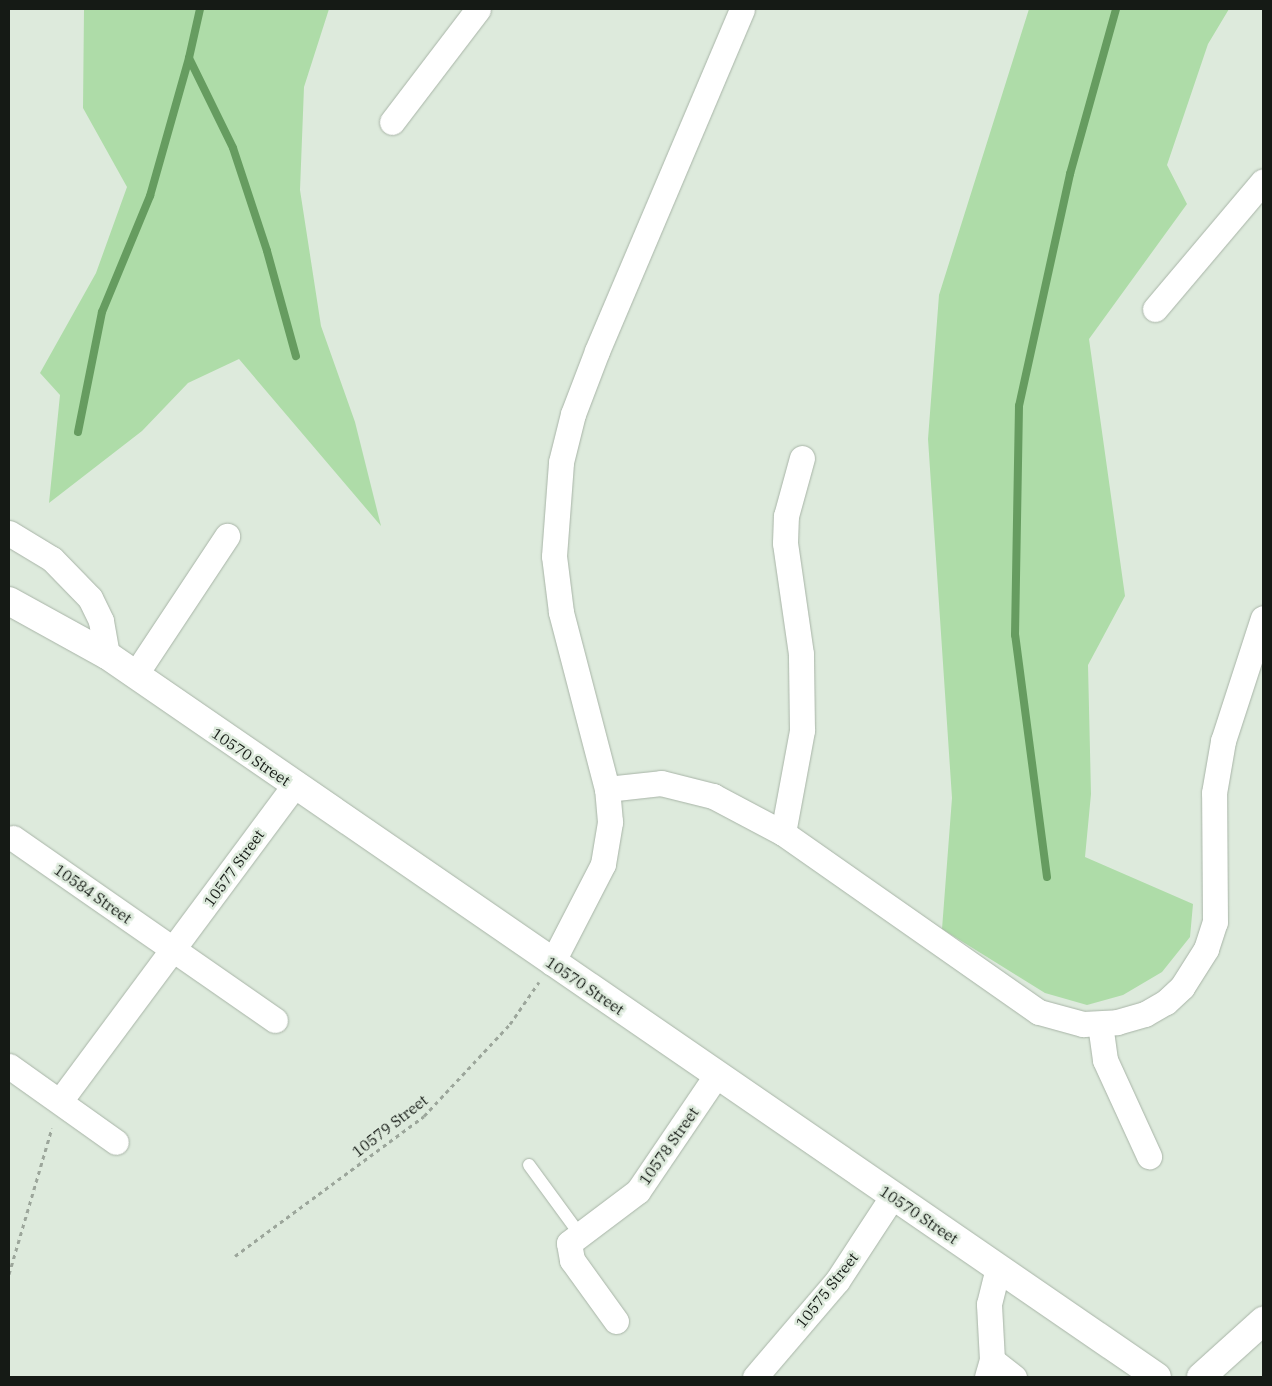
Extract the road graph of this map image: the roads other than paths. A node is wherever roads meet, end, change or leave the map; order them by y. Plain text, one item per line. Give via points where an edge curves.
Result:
1 (478, 9) edge
2 (742, 9) edge
3 (392, 122) dead end
4 (1263, 181) edge
5 (1156, 309) dead end
6 (802, 458) dead end
7 (9, 533) edge
8 (227, 536) dead end
9 (9, 601) edge
10 (1263, 618) edge
11 (107, 656) junction
12 (135, 675) junction
13 (294, 786) junction
14 (607, 789) junction
15 (783, 833) junction
16 (13, 838) dead end
17 (174, 950) junction
18 (552, 963) junction
19 (275, 1020) dead end
20 (1100, 1024) junction
21 (9, 1066) edge
22 (716, 1076) junction
23 (60, 1101) junction
24 (116, 1142) dead end
25 (1149, 1156) dead end
26 (529, 1166) dead end
27 (892, 1197) junction
28 (578, 1232) junction
29 (998, 1269) junction
30 (616, 1321) dead end
31 (1263, 1321) edge
32 (990, 1368) edge
33 (755, 1377) edge
34 (1014, 1377) edge
35 (1158, 1377) edge
36 (1201, 1377) edge

1 - 3 street
2 - 14 street via 597,351 573,414 561,462 554,556 562,612
4 - 5 street
6 - 15 street via 786,516 785,543 801,654 803,720 796,776
7 - 11 street via 52,559 90,598 101,621
8 - 12 street
9 - 11 street, 10570 Street
10 - 20 street via 1223,741 1214,793 1214,922 1206,949 1182,987 1166,1002 1145,1014
11 - 12 street, 10570 Street
12 - 13 street, 10570 Street
13 - 17 street, 10577 Street
13 - 18 street, 10570 Street
14 - 15 street via 661,783 690,789 743,809
14 - 18 street via 610,829 604,864
15 - 20 street via 1039,1012 1059,1020
16 - 17 street, 10584 Street
17 - 19 street
17 - 23 street, 10577 Street
18 - 22 street, 10570 Street
20 - 25 street via 1105,1060
21 - 23 street
22 - 27 street, 10570 Street
22 - 28 street, 10578 Street via 638,1191
23 - 24 street
26 - 28 lane
27 - 29 street, 10570 Street
27 - 33 street, 10575 Street via 838,1281
28 - 30 street via 569,1243 568,1252
29 - 32 street via 989,1304
29 - 35 street, 10570 Street
31 - 36 street
32 - 34 street

